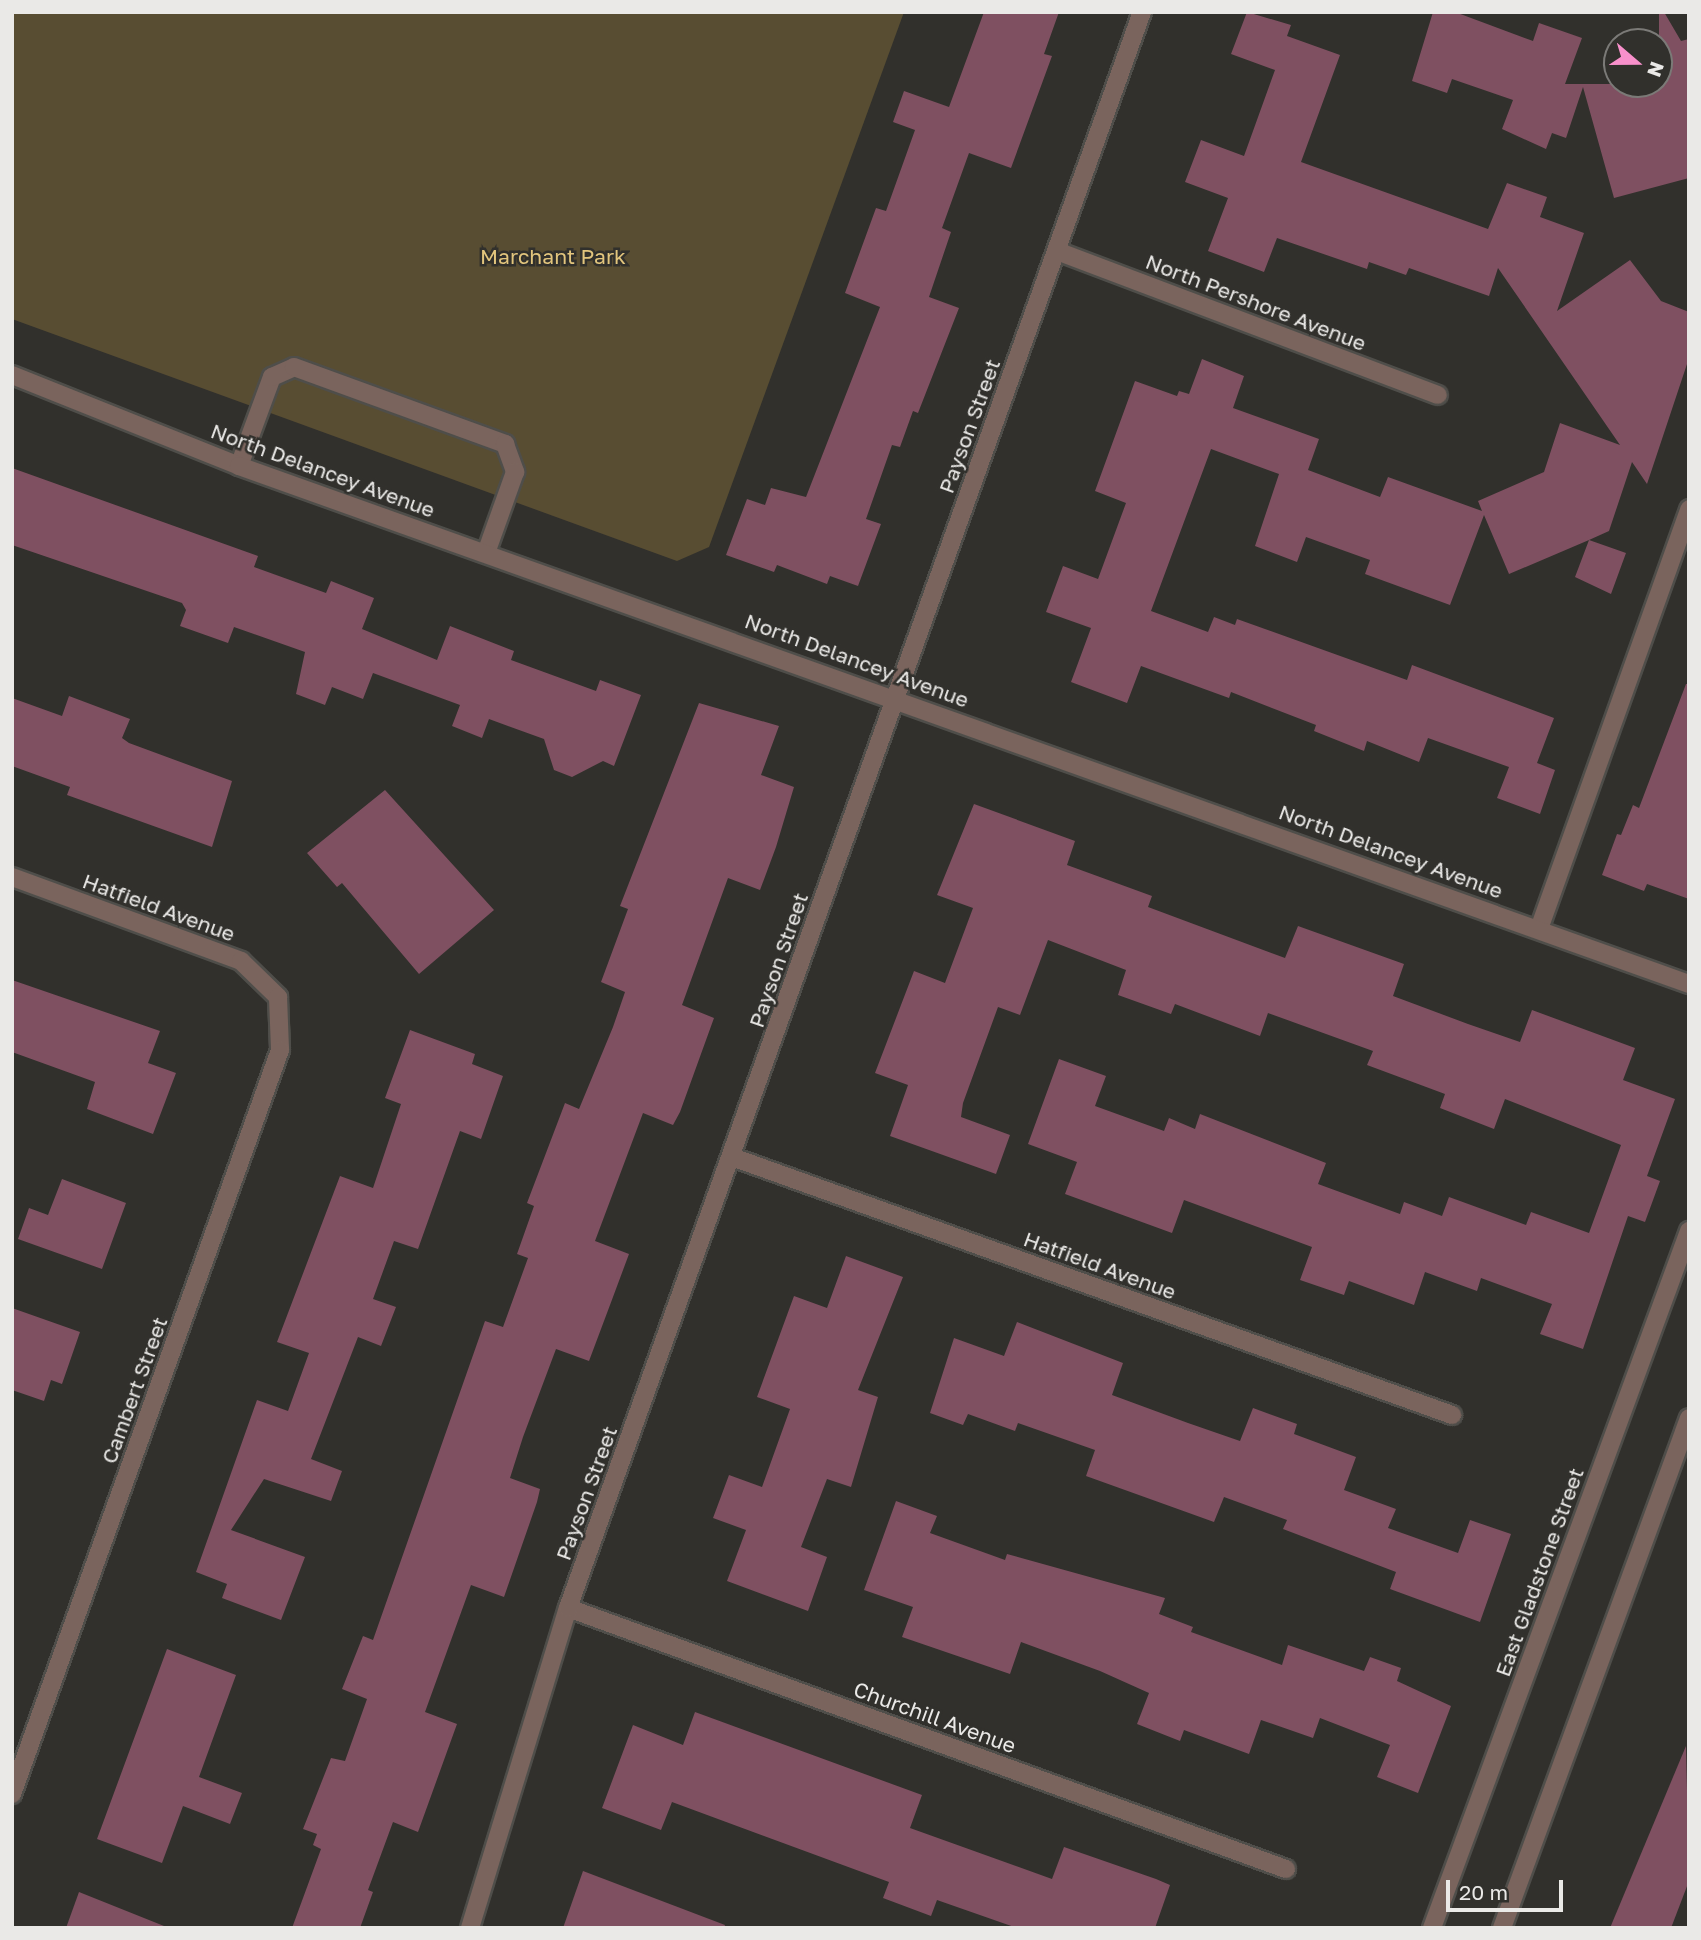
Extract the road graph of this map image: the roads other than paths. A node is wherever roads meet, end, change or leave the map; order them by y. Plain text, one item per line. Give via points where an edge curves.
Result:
1 (1142, 12) edge
2 (1057, 251) junction
3 (12, 375) edge
4 (1438, 395) dead end
5 (239, 466) junction
6 (1689, 509) edge
7 (486, 553) junction
8 (895, 697) junction
9 (12, 877) edge
10 (1539, 929) junction
11 (1689, 984) edge
12 (278, 997) joint
13 (732, 1157) junction
14 (1689, 1231) edge
15 (1452, 1415) dead end
16 (1689, 1418) edge
17 (568, 1608) junction
18 (12, 1794) edge
19 (1286, 1869) dead end
20 (470, 1928) edge
21 (1432, 1928) edge
22 (1502, 1928) edge

1 - 2 street, Payson Street
2 - 4 street, North Pershore Avenue
2 - 8 street, Payson Street
3 - 5 street, North Delancey Avenue
5 - 7 street, North Delancey Avenue
5 - 7 street via 272,377 294,367 505,444 515,472
6 - 10 street
7 - 8 street, North Delancey Avenue
8 - 10 street, North Delancey Avenue
8 - 13 street, Payson Street
9 - 12 street, Hatfield Avenue via 241,961
10 - 11 street, North Delancey Avenue
12 - 18 street, Cambert Street via 280,1050
13 - 15 street, Hatfield Avenue
13 - 17 street, Payson Street
14 - 21 street, East Gladstone Street
16 - 22 street
17 - 19 street, Churchill Avenue
17 - 20 street, Payson Street

